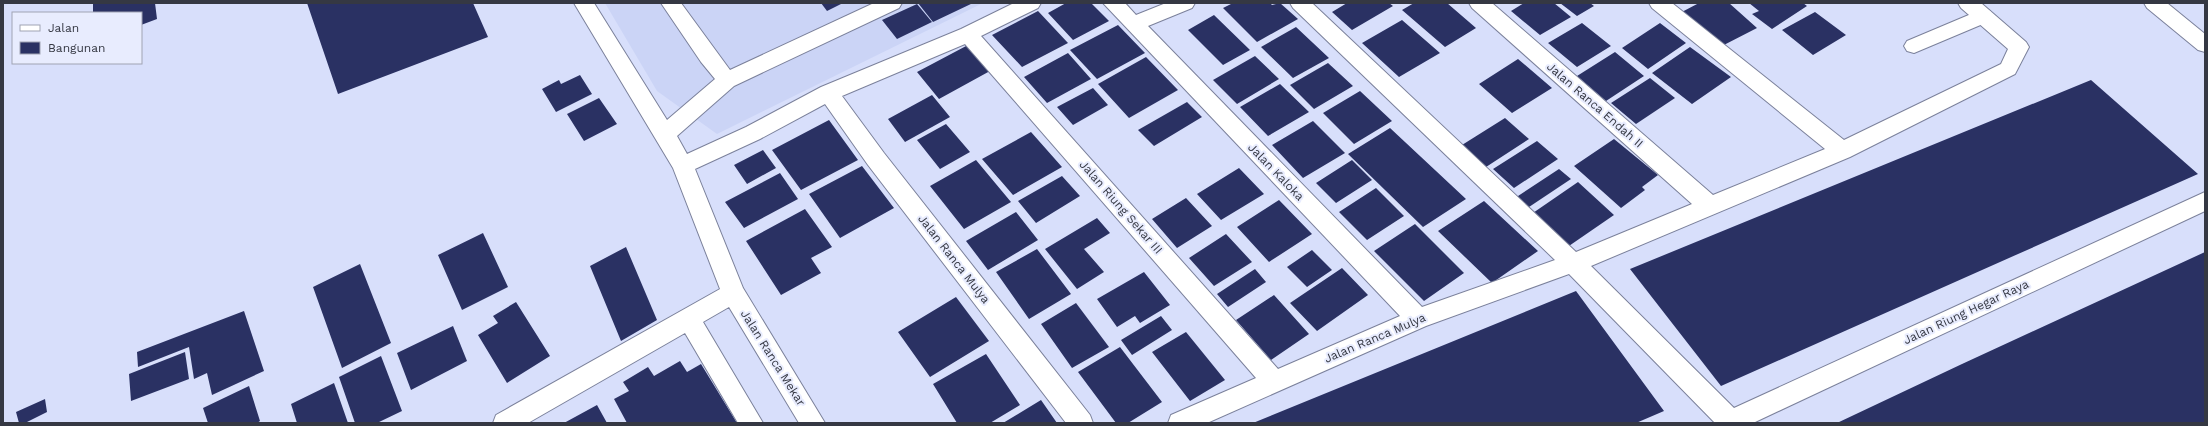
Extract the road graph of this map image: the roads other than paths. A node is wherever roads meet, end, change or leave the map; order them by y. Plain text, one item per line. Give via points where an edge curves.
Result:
1 (584, 3) edge
2 (671, 3) edge
3 (892, 3) edge
4 (1031, 3) edge
5 (1113, 3) edge
6 (1184, 3) edge
7 (1300, 3) edge
8 (1480, 3) edge
9 (1659, 3) edge
10 (1968, 3) edge
11 (2154, 3) edge
12 (1983, 16) junction
13 (1134, 24) junction
14 (968, 34) junction
15 (2205, 45) edge
16 (1914, 46) dead end
17 (727, 80) junction
18 (828, 93) junction
19 (665, 134) junction
20 (1842, 151) junction
21 (683, 164) junction
22 (2205, 201) edge
23 (1710, 206) junction
24 (1573, 263) junction
25 (733, 293) junction
26 (689, 319) junction
27 (1418, 319) junction
28 (1273, 381) junction
29 (1729, 422) edge
30 (505, 423) edge
31 (751, 423) edge
32 (813, 423) edge
33 (1081, 423) edge
34 (1180, 423) edge

1 - 19 street, Jalan Ranca Mekar
2 - 17 street via 708,58
3 - 17 street
4 - 14 street
5 - 13 street, Jalan Kaloka
6 - 13 street
7 - 24 street
8 - 23 street, Jalan Ranca Endah II
9 - 20 street
10 - 12 street
11 - 15 street
12 - 16 street
12 - 20 street, Jalan Ranca Mulya via 2019,47 2008,69
13 - 27 street, Jalan Kaloka
14 - 18 street
14 - 28 street, Jalan Riung Sekar III
17 - 19 street
18 - 21 street via 752,133
18 - 33 street, Jalan Ranca Mulya via 881,166
19 - 21 street, Jalan Ranca Mekar
20 - 23 street, Jalan Ranca Mulya
21 - 25 street, Jalan Ranca Mekar
22 - 29 street, Jalan Riung Hegar Raya
23 - 24 street, Jalan Ranca Mulya
24 - 27 street, Jalan Ranca Mulya
24 - 29 street
25 - 26 street
25 - 32 street, Jalan Ranca Mekar
26 - 30 street
26 - 31 street
27 - 28 street, Jalan Ranca Mulya
28 - 34 street, Jalan Ranca Mulya

